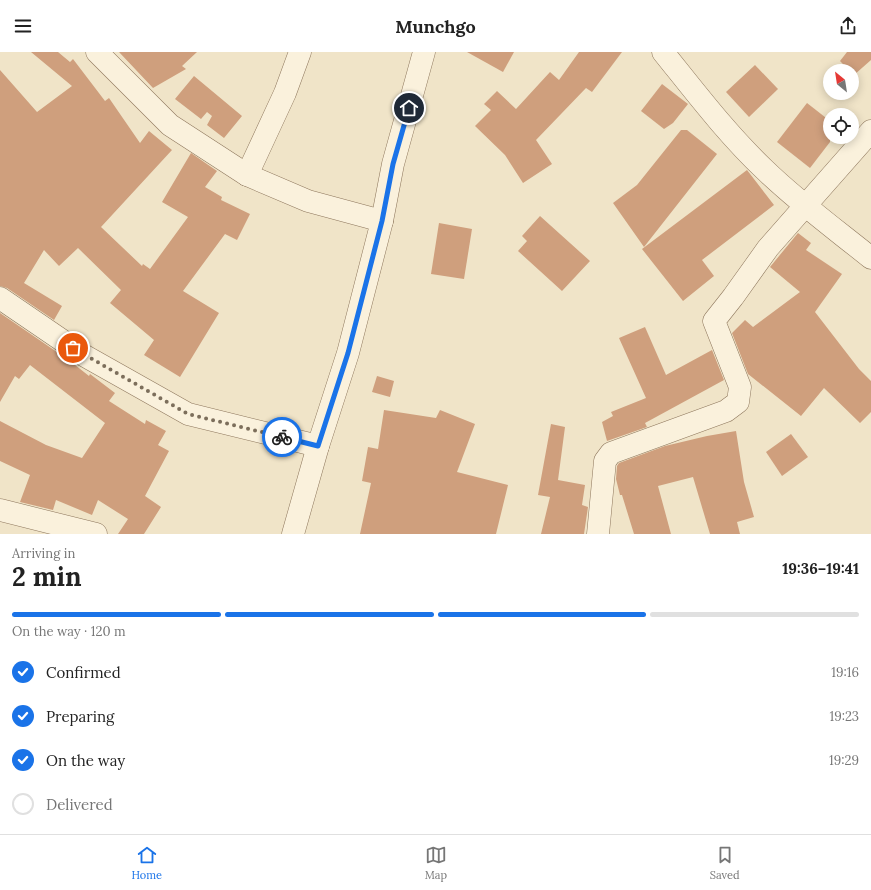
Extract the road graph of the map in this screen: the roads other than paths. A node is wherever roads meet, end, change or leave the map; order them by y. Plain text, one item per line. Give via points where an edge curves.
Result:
1 (97, 52) edge
2 (300, 52) edge
3 (424, 52) edge
4 (663, 52) edge
5 (871, 131) edge
6 (247, 175) junction
7 (805, 206) junction
8 (382, 221) junction
9 (871, 258) edge
10 (0, 298) edge
11 (318, 446) junction
12 (0, 510) edge
13 (294, 528) edge
14 (96, 534) edge
15 (275, 534) edge
16 (598, 534) edge

1 - 6 street via 170,125
2 - 6 street via 285,93
3 - 8 street via 393,164
4 - 7 street via 725,129
5 - 7 street
6 - 8 street via 308,201
7 - 9 street
7 - 16 street via 768,248 714,321 740,387 738,402 726,412 611,453 605,461
8 - 11 street via 348,353
10 - 11 street via 85,356 188,414
11 - 13 street
12 - 14 street
13 - 15 street

